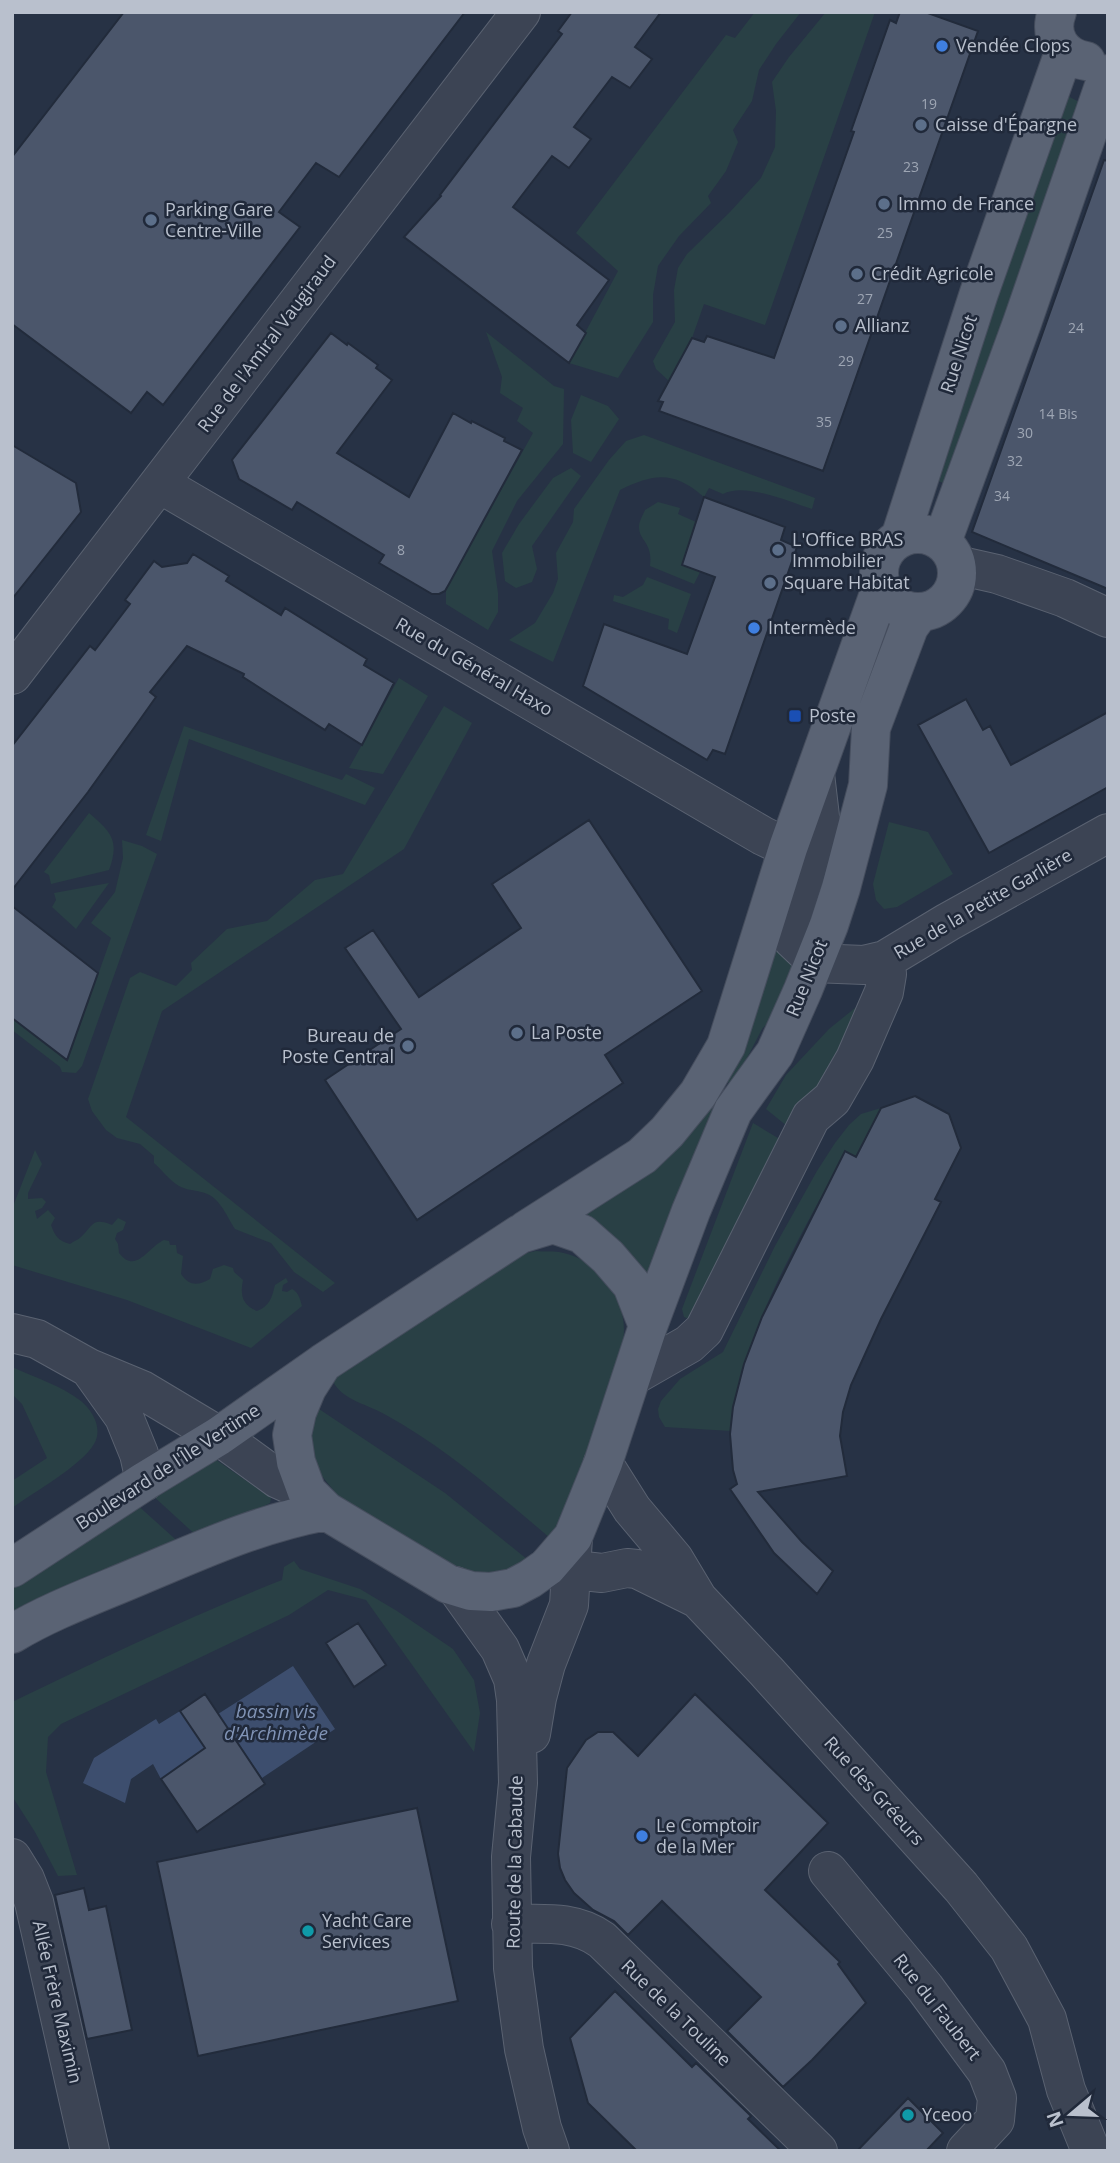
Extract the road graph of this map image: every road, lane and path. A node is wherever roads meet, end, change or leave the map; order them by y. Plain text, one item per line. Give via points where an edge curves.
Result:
1 (521, 12) edge
2 (1056, 12) edge
3 (1064, 52) junction
4 (1108, 55) edge
5 (1108, 74) edge
6 (160, 484) junction
7 (900, 538) junction
8 (950, 554) junction
9 (881, 588) junction
10 (919, 613) junction
11 (1108, 618) edge
12 (12, 675) edge
13 (815, 774) junction
14 (1108, 833) edge
15 (788, 848) junction
16 (885, 960) junction
17 (813, 963) junction
18 (520, 1234) junction
19 (648, 1326) junction
20 (12, 1333) edge
21 (323, 1363) junction
22 (89, 1368) junction
23 (633, 1376) junction
24 (219, 1436) junction
25 (603, 1463) junction
26 (145, 1481) junction
27 (317, 1502) junction
28 (564, 1558) junction
29 (12, 1568) edge
30 (455, 1586) junction
31 (698, 1599) junction
32 (12, 1634) edge
33 (517, 1783) junction
34 (12, 1858) edge
35 (828, 1871) dead end
36 (511, 1924) junction
37 (90, 2151) edge
38 (550, 2151) edge
39 (818, 2151) edge
40 (966, 2151) edge
41 (1091, 2151) edge

1 - 6 street, Rue de l'Amiral Vaugiraud
2 - 3 main road via 1053,32
3 - 4 main road via 1084,61
3 - 7 main road, Rue Nicot
5 - 8 main road via 1022,323
6 - 12 street, Rue de l'Amiral Vaugiraud
6 - 15 street, Rue du Général Haxo
7 - 8 main road via 926,534
7 - 9 main road via 883,554 878,576
8 - 10 main road via 956,586 951,596 944,604
8 - 11 street
9 - 10 main road via 900,609
9 - 13 main road
10 - 17 main road, Rue Nicot via 909,627 871,728 864,798 841,888
13 - 15 main road
13 - 17 street via 821,825 790,921 792,939
14 - 16 street, Rue de la Petite Garlière
15 - 18 main road via 726,1045 698,1094 642,1156
16 - 17 street, Rue de la Petite Garlière via 864,965
16 - 23 street via 884,992 855,1059 832,1099 807,1124 704,1330 689,1344
17 - 19 main road, Rue Nicot via 775,1053 733,1111
18 - 19 main road via 553,1224 582,1234 632,1286
18 - 21 main road, Boulevard de l'Île Vertime
19 - 23 main road, Rue Nicot
20 - 22 street via 37,1339
21 - 24 main road, Boulevard de l'Île Vertime
21 - 27 main road via 307,1388 292,1435 296,1462
22 - 24 street via 142,1390
22 - 26 street via 124,1417
23 - 25 main road, Rue Nicot
24 - 26 main road, Boulevard de l'Île Vertime
24 - 27 street
25 - 28 main road, Rue Nicot
25 - 31 street, Rue des Gréeurs
26 - 29 main road, Boulevard de l'Île Vertime
27 - 30 main road
27 - 32 main road via 289,1518 223,1540
28 - 30 main road via 513,1588 491,1592
28 - 31 street via 602,1573 636,1569
28 - 33 street via 569,1605 546,1664
30 - 33 street, Route de la Cabaude via 500,1649 513,1679
31 - 41 street, Rue des Gréeurs via 961,1887 1009,1948 1047,2019 1066,2090
33 - 36 street, Route de la Cabaude
34 - 37 street, Allée Frère Maximin via 34,1902
35 - 40 street, Rue du Faubert via 987,2072 997,2098 995,2120
36 - 38 street, Route de la Cabaude via 524,2049
36 - 39 street, Rue de la Touline via 574,1926 601,1940

